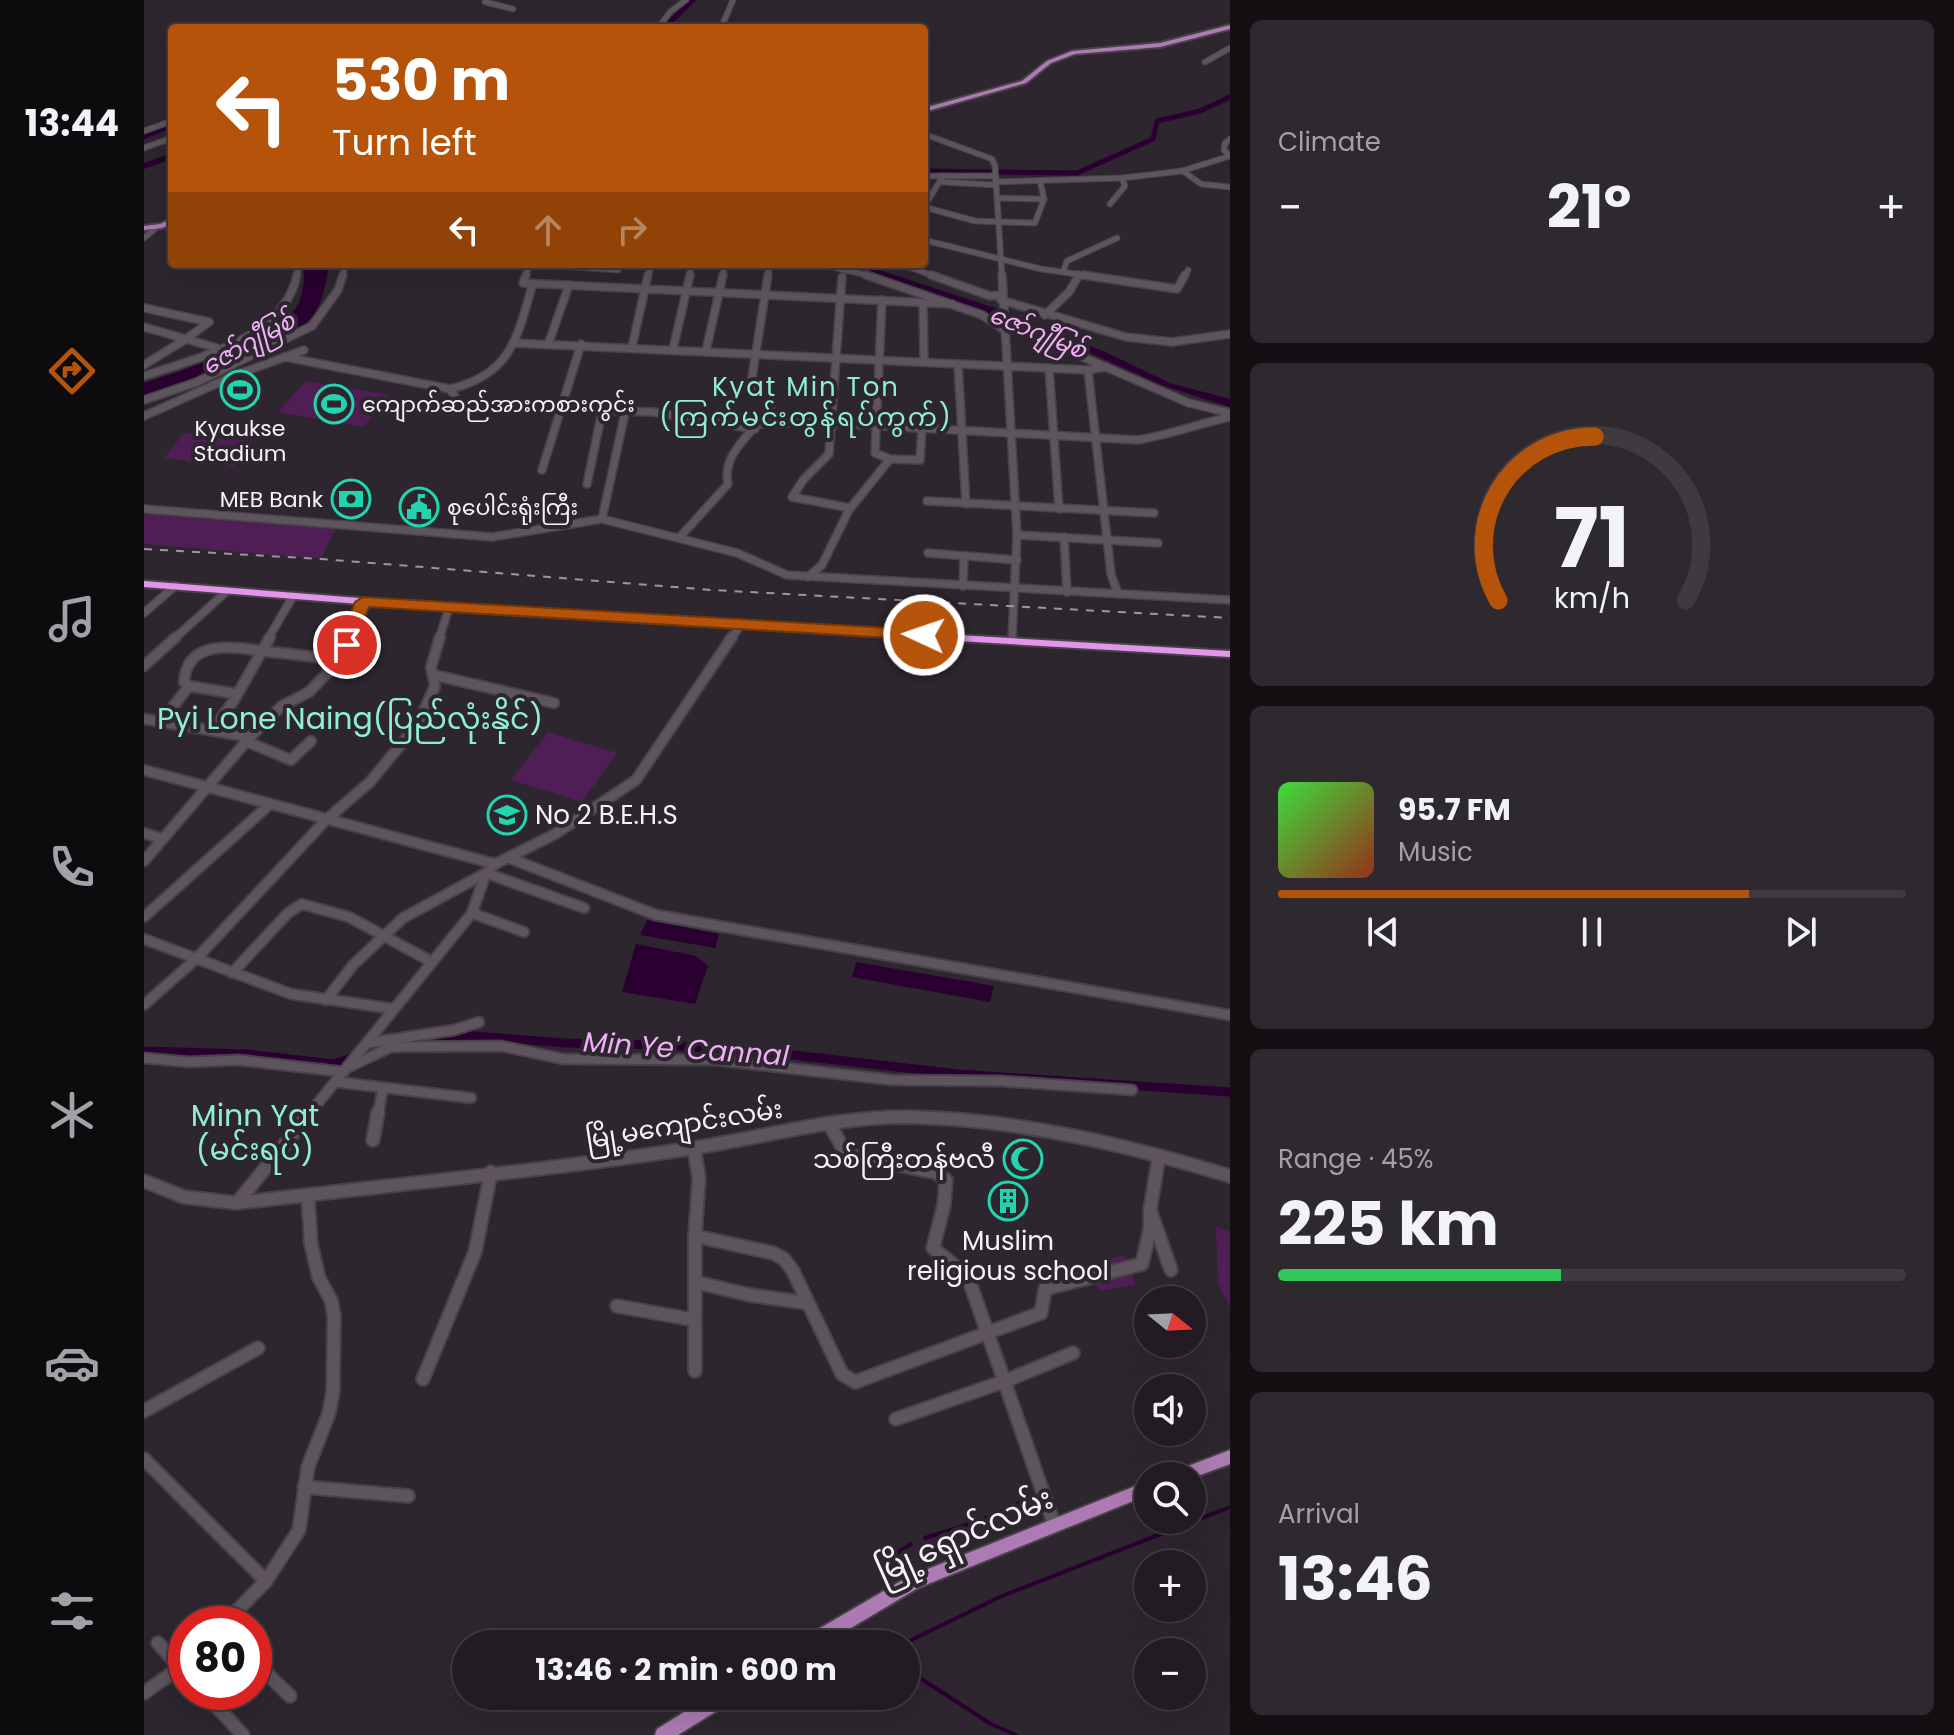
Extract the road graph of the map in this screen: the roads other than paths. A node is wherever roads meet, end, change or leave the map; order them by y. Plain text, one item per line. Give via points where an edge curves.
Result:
1 (487, 0) edge
2 (733, 0) edge
3 (682, 1) edge
4 (513, 9) dead end
5 (662, 24) edge
6 (723, 24) edge
7 (1228, 29) edge
8 (1230, 48) edge
9 (1205, 62) dead end
10 (928, 109) edge
11 (168, 122) edge
12 (144, 131) edge
13 (928, 135) edge
14 (168, 139) edge
15 (1230, 139) edge
16 (144, 148) edge
17 (1230, 156) edge
18 (1183, 171) junction
19 (928, 177) edge
20 (996, 177) junction
21 (1122, 178) junction
22 (941, 179) junction
23 (1040, 181) junction
24 (1230, 187) edge
25 (997, 198) junction
26 (1044, 199) junction
27 (928, 200) edge
28 (1110, 204) dead end
29 (928, 208) edge
30 (998, 222) junction
31 (168, 223) edge
32 (144, 228) edge
33 (156, 228) junction
34 (144, 238) edge
35 (1117, 238) dead end
36 (928, 241) edge
37 (999, 257) junction
38 (298, 268) edge
39 (345, 268) edge
40 (529, 268) edge
41 (619, 268) edge
42 (650, 268) edge
43 (691, 268) edge
44 (724, 268) edge
45 (769, 268) edge
46 (837, 268) edge
47 (911, 268) edge
48 (1188, 270) dead end
49 (1063, 272) junction
50 (1079, 275) junction
51 (842, 277) dead end
52 (533, 283) junction
53 (569, 285) junction
54 (614, 287) junction
55 (647, 289) junction
56 (686, 291) junction
57 (720, 292) junction
58 (765, 294) junction
59 (1001, 298) junction
60 (839, 299) junction
61 (882, 300) junction
62 (923, 303) junction
63 (952, 304) junction
64 (144, 308) edge
65 (1045, 315) junction
66 (144, 327) edge
67 (1002, 327) junction
68 (1230, 334) edge
69 (186, 339) junction
70 (549, 342) junction
71 (513, 343) junction
72 (581, 344) junction
73 (632, 347) junction
74 (218, 348) junction
75 (673, 349) junction
76 (144, 350) edge
77 (304, 350) dead end
78 (706, 351) junction
79 (754, 354) junction
80 (159, 355) junction
81 (285, 357) junction
82 (835, 358) junction
83 (880, 360) junction
84 (924, 362) junction
85 (958, 364) junction
86 (144, 365) edge
87 (1005, 366) junction
88 (1106, 367) junction
89 (1049, 368) junction
90 (1088, 370) junction
91 (144, 376) edge
92 (450, 389) junction
93 (144, 400) edge
94 (559, 410) junction
95 (602, 412) junction
96 (625, 413) junction
97 (1230, 415) edge
98 (144, 416) edge
99 (832, 423) junction
100 (876, 425) junction
101 (758, 426) junction
102 (922, 428) junction
103 (962, 430) junction
104 (1010, 433) junction
105 (1056, 435) junction
106 (1093, 437) junction
107 (890, 459) junction
108 (542, 470) dead end
109 (587, 484) dead end
110 (927, 501) dead end
111 (966, 504) junction
112 (1015, 507) junction
113 (850, 508) junction
114 (144, 509) edge
115 (1059, 509) junction
116 (1104, 511) junction
117 (1154, 513) dead end
118 (602, 519) junction
119 (1017, 535) junction
120 (680, 537) junction
121 (1064, 537) junction
122 (1109, 539) junction
123 (1158, 543) dead end
124 (928, 553) dead end
125 (964, 556) junction
126 (1017, 560) junction
127 (808, 577) junction
128 (144, 584) edge
129 (175, 586) junction
130 (963, 586) junction
131 (1016, 589) junction
132 (227, 591) junction
133 (1067, 592) junction
134 (1118, 594) junction
135 (293, 596) junction
136 (1230, 600) edge
137 (363, 602) junction
138 (449, 608) junction
139 (144, 613) edge
140 (740, 626) junction
141 (1012, 640) junction
142 (262, 651) junction
143 (1230, 654) edge
144 (338, 660) junction
145 (144, 666) edge
146 (434, 675) junction
147 (189, 686) junction
148 (237, 694) junction
149 (554, 703) dead end
150 (144, 719) edge
151 (162, 721) junction
152 (213, 729) junction
153 (249, 739) junction
154 (311, 741) dead end
155 (144, 770) edge
156 (208, 789) junction
157 (269, 805) junction
158 (326, 820) junction
159 (144, 833) edge
160 (163, 839) junction
161 (509, 858) junction
162 (144, 861) edge
163 (495, 864) junction
164 (486, 873) junction
165 (584, 908) dead end
166 (472, 913) junction
167 (144, 917) edge
168 (524, 932) dead end
169 (383, 934) junction
170 (144, 939) edge
171 (196, 959) junction
172 (432, 962) junction
173 (232, 973) junction
174 (326, 1000) junction
175 (144, 1005) edge
176 (394, 1009) junction
177 (1230, 1015) edge
178 (479, 1022) dead end
179 (368, 1043) junction
180 (144, 1058) edge
181 (345, 1070) junction
182 (337, 1082) junction
183 (383, 1088) junction
184 (1132, 1090) dead end
185 (471, 1098) dead end
186 (829, 1123) junction
187 (373, 1140) dead end
188 (694, 1148) junction
189 (1159, 1156) junction
190 (491, 1172) junction
191 (1230, 1176) edge
192 (144, 1181) edge
193 (308, 1197) junction
194 (237, 1203) junction
195 (1150, 1210) junction
196 (695, 1236) junction
197 (1171, 1270) dead end
198 (695, 1282) junction
199 (807, 1303) junction
200 (617, 1306) dead end
201 (695, 1320) junction
202 (990, 1333) junction
203 (258, 1348) dead end
204 (1073, 1353) dead end
205 (695, 1371) dead end
206 (423, 1379) dead end
207 (1005, 1381) junction
208 (144, 1411) edge
209 (896, 1419) dead end
210 (1230, 1457) edge
211 (144, 1459) edge
212 (1206, 1466) edge
213 (304, 1487) junction
214 (1134, 1493) edge
215 (408, 1496) dead end
216 (1054, 1524) junction
217 (266, 1581) junction
218 (242, 1606) edge
219 (832, 1630) edge
220 (158, 1643) dead end
221 (168, 1653) edge
222 (168, 1678) edge
223 (272, 1678) edge
224 (144, 1693) edge
225 (290, 1696) dead end
226 (220, 1710) edge
227 (703, 1710) edge
228 (243, 1735) edge
229 (663, 1735) edge

1 - 4 street
2 - 6 street
3 - 5 street
7 - 10 main road via 1160,45 1074,52 1049,62 1024,82
8 - 9 street
11 - 12 street
13 - 20 street via 992,159
14 - 16 street
15 - 17 street via 1224,150
17 - 18 street
18 - 21 street
18 - 24 street via 1201,184
19 - 22 street
20 - 22 street
20 - 23 street
20 - 25 street
21 - 23 street
21 - 28 street via 1125,186
22 - 27 street
23 - 26 street
25 - 26 street
25 - 30 street
26 - 30 street via 1035,223
29 - 30 street
30 - 37 street
31 - 33 main road
32 - 33 main road
33 - 34 street
35 - 49 street via 1067,261
36 - 37 street
37 - 49 street
37 - 59 street
38 - 74 street via 293,293 272,320
39 - 93 street via 338,290 312,326 197,382
40 - 52 street via 523,283
41 - 54 street
42 - 55 street
43 - 56 street
44 - 57 street
45 - 58 street
46 - 63 street
47 - 59 street
48 - 50 street via 1177,289
49 - 50 street
50 - 65 street
51 - 60 street
52 - 53 street
52 - 71 street
53 - 54 street
53 - 70 street
54 - 55 street
55 - 56 street
55 - 73 street
56 - 57 street
56 - 75 street
57 - 58 street
57 - 78 street
58 - 60 street
58 - 79 street
59 - 65 street
59 - 67 street
60 - 61 street
60 - 82 street
61 - 62 street
61 - 83 street
62 - 63 street
62 - 84 street
63 - 67 street
64 - 69 street via 209,322
65 - 68 street via 1157,341
66 - 69 street
67 - 87 street
67 - 88 street
69 - 74 street
69 - 80 street
70 - 71 street
70 - 72 street
71 - 92 street via 505,363 468,386
72 - 73 street
72 - 94 street
73 - 75 street
74 - 91 street
75 - 78 street
76 - 80 street
77 - 81 street
78 - 79 street
79 - 82 street
79 - 101 street via 751,384 771,400
80 - 86 street
81 - 92 street
81 - 98 street
82 - 83 street
82 - 99 street
83 - 84 street
83 - 100 street
84 - 85 street
85 - 87 street
85 - 103 street
87 - 89 street
87 - 104 street
88 - 90 street
88 - 97 street
89 - 90 street
89 - 105 street
90 - 106 street
92 - 94 street via 466,406
94 - 95 street
94 - 108 street
95 - 96 street
95 - 109 street
96 - 101 street
96 - 118 street
97 - 106 street via 1137,440
99 - 100 street
99 - 101 street
99 - 113 street via 829,454 792,497
100 - 102 street
100 - 107 street via 875,453
101 - 120 street via 727,461 728,484
102 - 103 street
102 - 107 street via 920,460
103 - 104 street
103 - 111 street
104 - 105 street
104 - 112 street
105 - 106 street
105 - 115 street
106 - 116 street
107 - 113 street
110 - 111 street
111 - 112 street
112 - 115 street
112 - 119 street
113 - 127 street via 822,565
114 - 118 street via 492,537
115 - 116 street
116 - 117 street
116 - 122 street
118 - 120 street
119 - 121 street
119 - 126 street
120 - 127 street via 737,553 777,573
121 - 122 street
121 - 133 street
122 - 123 street
122 - 134 street via 1111,580
124 - 125 street
125 - 126 street
125 - 130 street
126 - 131 street
127 - 130 street
128 - 129 highway
129 - 132 highway
129 - 139 street
130 - 131 street
131 - 133 street
131 - 141 street
132 - 135 highway
132 - 145 street
133 - 134 street
134 - 136 street
135 - 137 highway
135 - 142 street
137 - 138 highway
137 - 144 street
138 - 140 highway
138 - 146 street via 431,667
140 - 141 highway
140 - 161 street via 636,780
141 - 143 highway
142 - 144 street
142 - 147 street via 211,648 188,663 184,682
142 - 148 street
144 - 153 street via 309,692 282,706
146 - 149 street
146 - 158 street via 430,700 407,737 370,782
147 - 148 street
147 - 151 street
148 - 152 street
150 - 151 street
151 - 152 street
152 - 153 street
153 - 154 street via 291,760
153 - 156 street
155 - 156 street
156 - 157 street
156 - 160 street
157 - 158 street
157 - 167 street
158 - 163 street
158 - 171 street
159 - 160 street
160 - 162 street
161 - 163 street
161 - 177 street via 656,915
163 - 164 street
164 - 165 street
164 - 166 street
164 - 169 street
166 - 168 street
166 - 172 street
169 - 172 street
169 - 173 street via 349,917 302,904
169 - 174 street
170 - 171 street
171 - 173 street
171 - 175 street
172 - 176 street
173 - 174 street
174 - 176 street
176 - 179 street
178 - 179 street
179 - 181 street
180 - 181 street
181 - 182 street
181 - 184 street via 391,1047 501,1046 563,1059 701,1059 892,1080
182 - 183 street
182 - 194 street
183 - 185 street
183 - 187 street
186 - 188 street, မြို့မကျောင်းလမ်း
186 - 189 street, မြို့မကျောင်းလမ်း via 908,1117 1014,1125
186 - 202 street via 846,1154 937,1173 946,1180 933,1248 968,1277
188 - 190 street, မြို့မကျောင်းလမ်း
188 - 196 street via 699,1178
189 - 191 street, မြို့မကျောင်းလမ်း
189 - 195 street
190 - 193 street, မြို့မကျောင်းလမ်း
190 - 206 street via 481,1236
192 - 194 street, မြို့မကျောင်းလမ်း via 184,1197
193 - 194 street, မြို့မကျောင်းလမ်း
193 - 213 street via 311,1244 334,1316 333,1391
195 - 197 street
195 - 202 street via 1142,1264 1045,1289 1041,1313
196 - 198 street
196 - 199 street via 784,1259
198 - 199 street
198 - 201 street
199 - 202 street via 842,1374 855,1382
200 - 201 street
201 - 205 street
202 - 207 street
203 - 208 street
204 - 207 street
207 - 209 street
207 - 216 street
210 - 212 main road
211 - 217 street
213 - 215 street
213 - 217 street via 299,1530
214 - 216 main road, မြို့ရှောင်လမ်း
216 - 219 main road, မြို့ရှောင်လမ်း via 913,1582
217 - 218 street
220 - 221 street
222 - 224 street
223 - 225 street
226 - 228 street
227 - 229 main road

